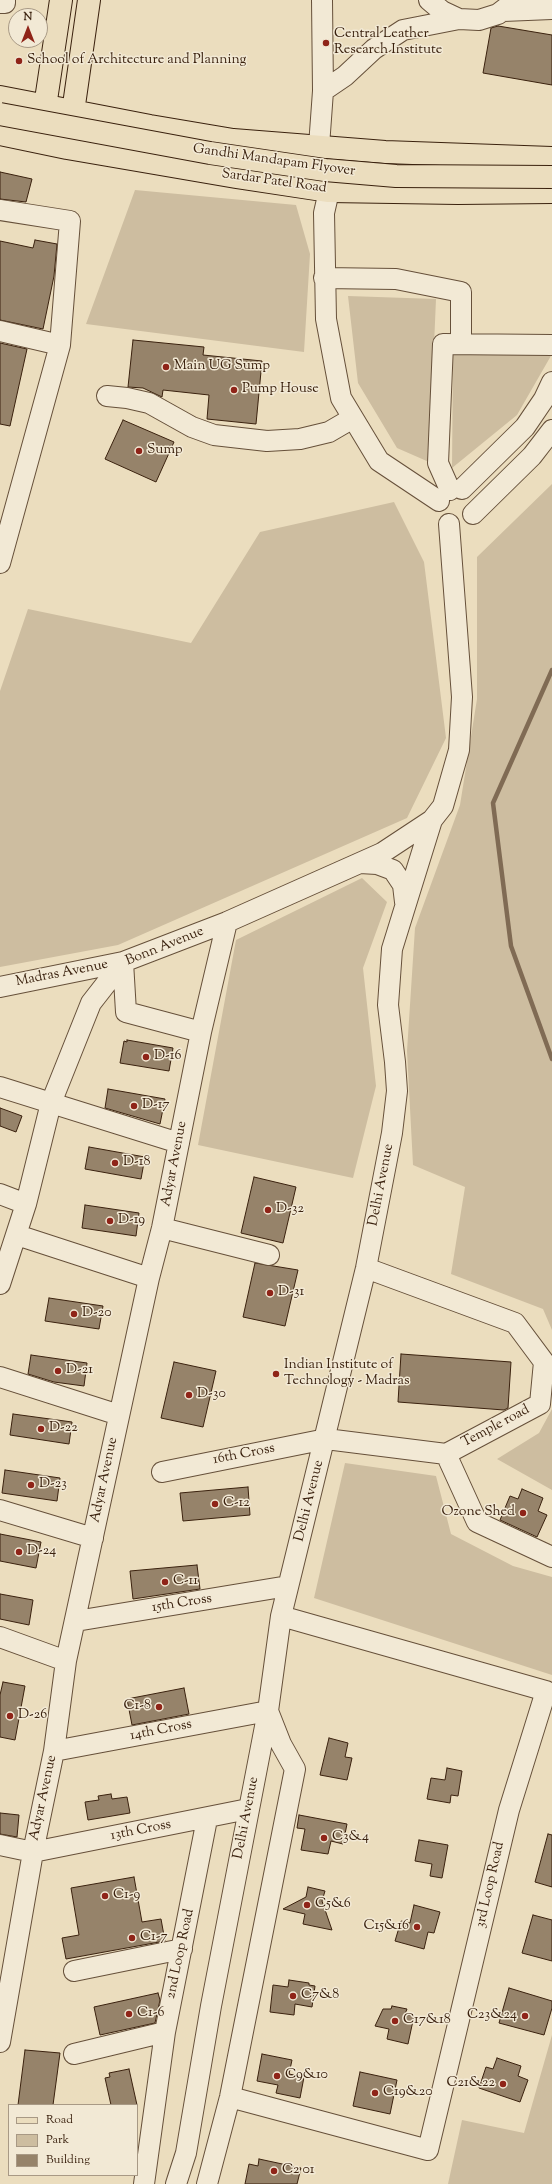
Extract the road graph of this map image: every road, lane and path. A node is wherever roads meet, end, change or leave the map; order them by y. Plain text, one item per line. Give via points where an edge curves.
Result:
1 (5, 0) edge
2 (61, 0) edge
3 (89, 0) edge
4 (322, 0) edge
5 (429, 0) edge
6 (0, 3) edge
7 (510, 5) edge
8 (552, 9) edge
9 (460, 19) junction
10 (323, 91) junction
11 (0, 97) edge
12 (45, 106) junction
13 (73, 111) junction
14 (0, 114) edge
15 (150, 126) junction
16 (0, 134) edge
17 (39, 143) junction
18 (319, 146) junction
19 (68, 148) junction
20 (552, 158) edge
21 (146, 161) junction
22 (552, 177) edge
23 (329, 191) junction
24 (552, 192) edge
25 (0, 210) edge
26 (324, 278) junction
27 (0, 331) edge
28 (461, 344) junction
29 (60, 345) junction
30 (552, 345) edge
31 (552, 382) edge
32 (107, 396) dead end
33 (353, 418) junction
34 (552, 430) edge
35 (450, 493) junction
36 (474, 514) junction
37 (449, 524) junction
38 (0, 563) edge
39 (432, 820) junction
40 (360, 863) junction
41 (405, 904) junction
42 (227, 922) junction
43 (123, 962) junction
44 (0, 987) edge
45 (201, 1032) junction
46 (0, 1087) edge
47 (50, 1103) junction
48 (180, 1143) junction
49 (0, 1194) edge
50 (26, 1204) junction
51 (162, 1228) junction
52 (17, 1235) junction
53 (269, 1255) dead end
54 (366, 1268) junction
55 (148, 1278) junction
56 (0, 1284) edge
57 (0, 1378) edge
58 (119, 1415) junction
59 (326, 1439) junction
60 (446, 1454) junction
61 (162, 1472) dead end
62 (0, 1510) edge
63 (93, 1538) junction
64 (552, 1557) edge
65 (288, 1586) junction
66 (281, 1616) junction
67 (76, 1621) junction
68 (0, 1637) edge
69 (66, 1661) junction
70 (268, 1711) junction
71 (54, 1751) junction
72 (248, 1809) junction
73 (207, 1819) junction
74 (0, 1845) edge
75 (33, 1852) junction
76 (182, 1949) junction
77 (74, 1971) dead end
78 (165, 2032) junction
79 (0, 2042) edge
80 (74, 2054) dead end
81 (230, 2097) junction
82 (144, 2184) edge
83 (176, 2184) edge
84 (207, 2184) edge

1 - 6 lane via 5,3
2 - 12 main road
3 - 13 main road
4 - 10 lane
5 - 9 lane via 442,11
7 - 8 lane
7 - 9 lane via 498,14 479,20
9 - 10 lane via 403,30 374,49 345,76
10 - 18 lane
11 - 12 main road
12 - 13 main road
12 - 17 main road
13 - 15 main road
13 - 19 main road
14 - 22 main road, Gandhi Mandapam Flyover, bridge via 210,153 325,170 396,176
15 - 18 main road via 233,140
15 - 21 main road
16 - 17 main road, Sardar Patel Road
17 - 19 main road, Sardar Patel Road
18 - 20 main road via 385,152
19 - 21 main road, Sardar Patel Road
21 - 23 main road, Sardar Patel Road
23 - 24 main road, Sardar Patel Road
23 - 26 lane via 324,213
25 - 29 lane via 70,221
26 - 28 lane via 396,279 462,292
26 - 33 lane via 326,319 341,398
27 - 29 lane
28 - 30 lane
28 - 35 lane via 443,344 438,463
29 - 38 lane
31 - 35 lane via 525,427
32 - 33 lane via 148,403 214,436 268,441 300,439 329,432
33 - 35 lane via 379,461
34 - 36 lane via 532,456
35 - 36 lane via 472,496
35 - 37 lane via 438,506 441,517
36 - 37 lane via 460,525
37 - 39 lane via 462,697 459,750 442,806
39 - 40 lane, Bonn Avenue
39 - 41 lane, Delhi Avenue
40 - 41 lane via 377,864 393,870 403,885
40 - 42 lane, Bonn Avenue
41 - 54 lane, Delhi Avenue via 392,949 388,1005 397,1091 392,1133
42 - 43 lane, Bonn Avenue
42 - 45 lane, Adyar Avenue
43 - 44 lane, Madras Avenue
43 - 45 lane via 126,1012
43 - 47 lane, Bonn Avenue via 91,1003
45 - 48 lane, Adyar Avenue
46 - 47 lane
47 - 48 lane
47 - 50 lane, Bonn Avenue
48 - 51 lane, Adyar Avenue
49 - 50 lane
50 - 52 lane, Bonn Avenue
51 - 53 lane
51 - 55 lane, Adyar Avenue
52 - 55 lane
52 - 56 lane, Bonn Avenue
54 - 59 lane, Delhi Avenue
54 - 60 lane, Temple road via 515,1324 544,1362 540,1404
55 - 58 lane, Adyar Avenue
57 - 58 lane
58 - 63 lane, Adyar Avenue
59 - 60 lane, Temple road
59 - 61 lane, 16th Cross
59 - 65 lane, Delhi Avenue
60 - 64 lane via 477,1522
62 - 63 lane
63 - 67 lane, Adyar Avenue
65 - 66 lane, Delhi Avenue
65 - 67 lane, 15th Cross
66 - 70 lane, Delhi Avenue
66 - 81 lane, 3rd Loop Road via 546,1691 509,1810 428,2150
67 - 69 lane, Adyar Avenue
68 - 69 lane
69 - 71 lane, Adyar Avenue
70 - 71 lane, 14th Cross
70 - 72 lane, Delhi Avenue
70 - 81 lane via 295,1768
71 - 75 lane, Adyar Avenue
72 - 73 lane, 13th Cross
72 - 83 lane, Delhi Avenue via 186,2153
73 - 75 lane, 13th Cross
73 - 76 lane, 2nd Loop Road
74 - 75 lane
75 - 79 lane, Adyar Avenue
76 - 77 lane
76 - 78 lane, 2nd Loop Road
78 - 80 lane
78 - 82 lane, 2nd Loop Road
81 - 84 lane

